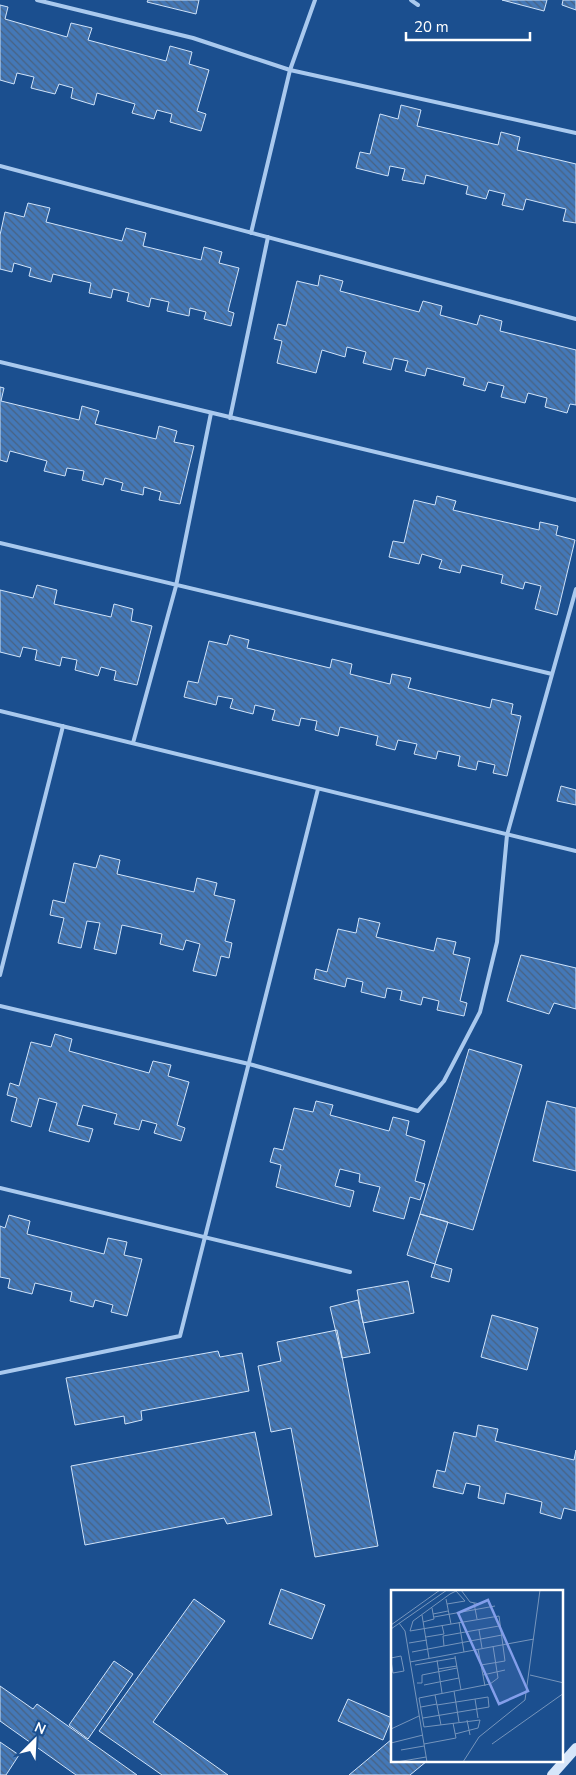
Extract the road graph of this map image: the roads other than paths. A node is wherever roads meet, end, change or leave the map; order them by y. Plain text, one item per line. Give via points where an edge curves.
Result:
1 (36, 0) edge
2 (316, 0) edge
3 (411, 0) edge
4 (418, 5) dead end
5 (290, 70) junction
6 (576, 133) edge
7 (0, 166) edge
8 (251, 233) junction
9 (268, 237) junction
10 (576, 319) edge
11 (0, 362) edge
12 (211, 413) junction
13 (230, 418) junction
14 (576, 500) edge
15 (0, 544) edge
16 (176, 586) junction
17 (576, 589) edge
18 (552, 674) junction
19 (0, 711) edge
20 (63, 726) junction
21 (133, 743) junction
22 (318, 789) junction
23 (507, 835) junction
24 (576, 851) edge
25 (0, 974) edge
26 (0, 1006) edge
27 (249, 1064) junction
28 (0, 1188) edge
29 (205, 1237) junction
30 (350, 1272) dead end
31 (0, 1373) edge
32 (576, 1748) edge
33 (564, 1762) edge
34 (564, 1762) edge
35 (552, 1775) edge

1 - 5 lane via 193,38
2 - 5 lane
3 - 4 lane
5 - 6 lane
5 - 8 lane
7 - 8 lane
8 - 9 lane
9 - 10 lane
9 - 13 lane
11 - 12 lane
12 - 13 lane
12 - 16 lane
13 - 14 lane
15 - 16 lane
16 - 18 lane
16 - 21 lane
17 - 18 lane
18 - 23 lane
19 - 20 lane
20 - 21 lane
20 - 25 lane
21 - 22 lane
22 - 23 lane
22 - 27 lane
23 - 24 lane
23 - 27 lane via 497,942 480,1012 444,1082 418,1111
26 - 27 lane
27 - 29 lane
28 - 29 lane
29 - 30 lane
29 - 31 lane via 180,1336
32 - 33 street
34 - 35 street

